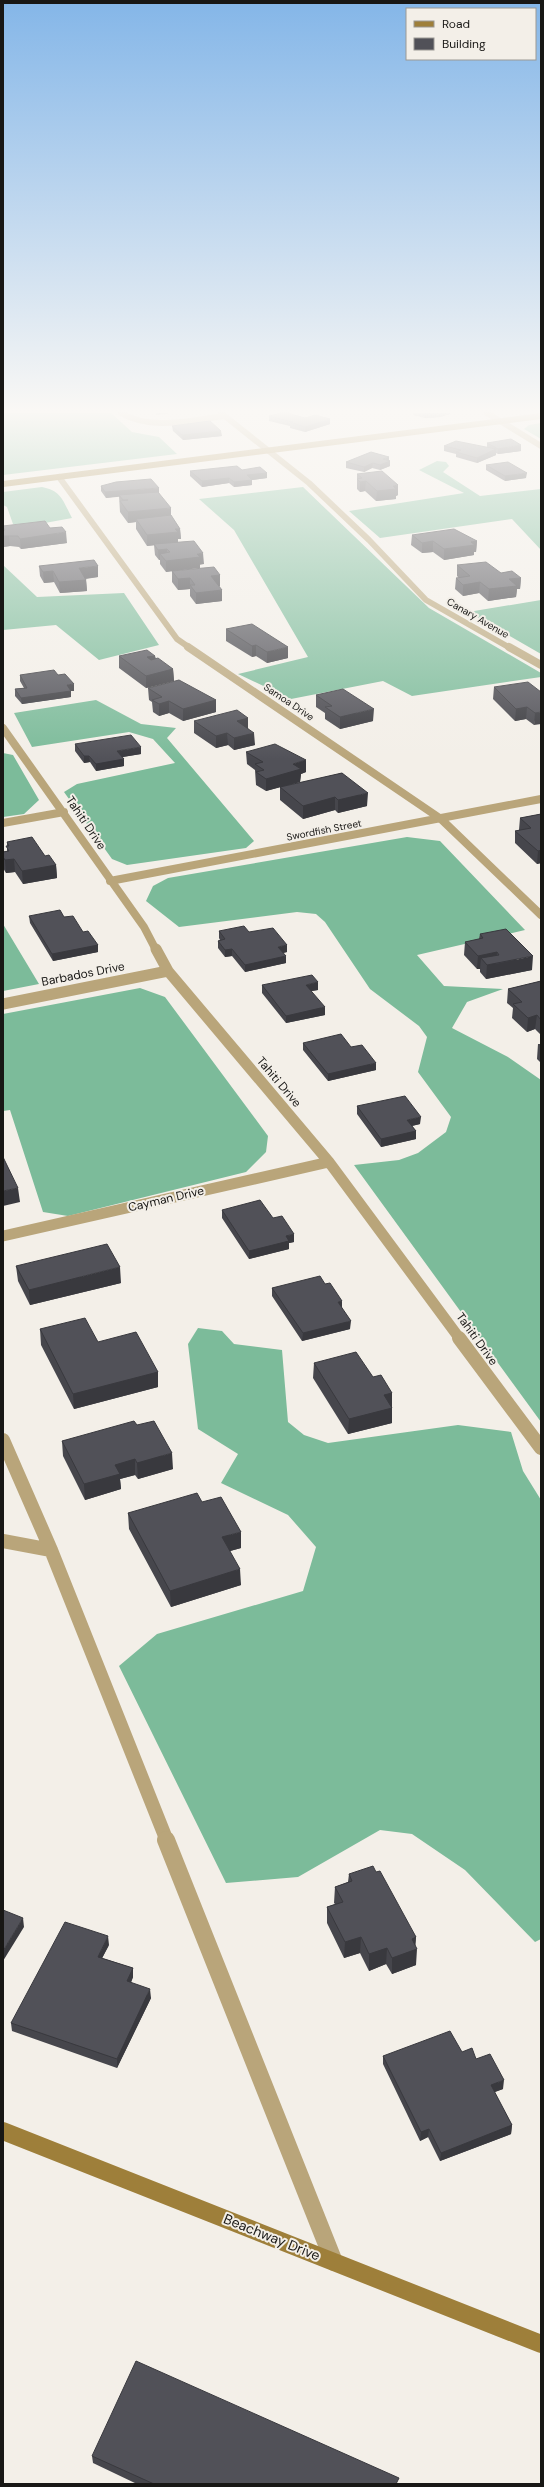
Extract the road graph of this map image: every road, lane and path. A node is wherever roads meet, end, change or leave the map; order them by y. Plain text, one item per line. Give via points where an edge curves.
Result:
1 (97, 529) edge
2 (357, 529) edge
3 (541, 665) edge
4 (3, 728) edge
5 (541, 799) edge
6 (64, 812) junction
7 (441, 819) junction
8 (3, 823) edge
9 (110, 881) junction
10 (541, 915) edge
11 (168, 971) junction
12 (3, 1004) edge
13 (329, 1162) junction
14 (3, 1236) edge
15 (3, 1440) edge
16 (541, 1448) edge
17 (3, 1541) edge
18 (51, 1550) junction
19 (3, 2130) edge
20 (334, 2262) junction
21 (541, 2344) edge

1 - 7 street, Samoa Drive via 177,639
2 - 3 street, Canary Avenue via 426,600
4 - 6 street, Tahiti Drive
5 - 7 street, Swordfish Street
6 - 8 street
6 - 9 street, Tahiti Drive
7 - 9 street, Swordfish Street
7 - 10 street, Samoa Drive
9 - 11 street, Tahiti Drive via 144,927
11 - 12 street, Barbados Drive
11 - 13 street, Tahiti Drive
13 - 14 street, Cayman Drive
13 - 16 street, Tahiti Drive
15 - 18 street
17 - 18 street
18 - 20 street
19 - 20 street, Beachway Drive
20 - 21 street, Beachway Drive

